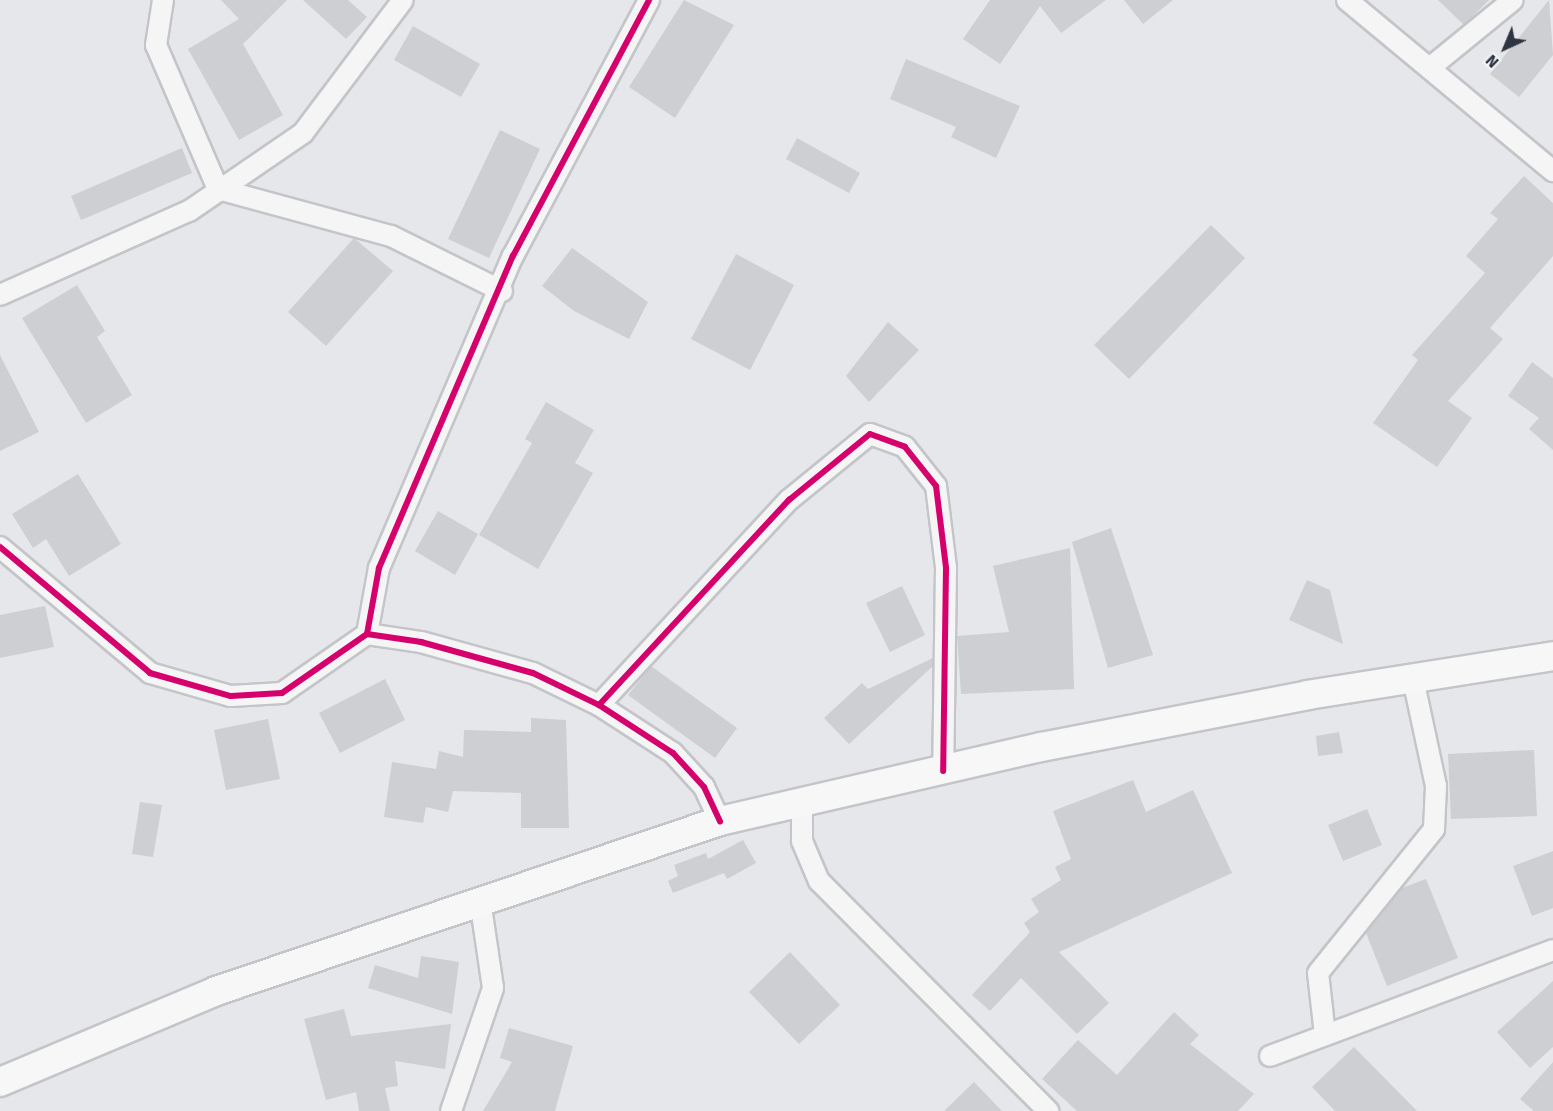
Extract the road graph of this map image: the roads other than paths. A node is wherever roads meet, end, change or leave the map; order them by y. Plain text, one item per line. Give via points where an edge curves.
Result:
1 (163, 0) edge
2 (403, 0) edge
3 (649, 0) edge
4 (1347, 0) edge
5 (1513, 0) edge
6 (1432, 66) junction
7 (1553, 171) edge
8 (218, 189) junction
9 (502, 291) junction
10 (0, 295) edge
11 (0, 547) edge
12 (367, 634) junction
13 (1553, 656) edge
14 (1413, 679) junction
15 (599, 705) junction
16 (943, 771) junction
17 (802, 803) junction
18 (720, 821) junction
19 (480, 900) junction
20 (1553, 950) edge
21 (1324, 1035) junction
22 (1270, 1056) dead end
23 (0, 1082) edge
24 (451, 1111) edge
25 (1048, 1111) edge

1 - 8 street via 156,45
2 - 8 street via 303,133
3 - 9 street via 513,256
4 - 6 street
5 - 6 street
6 - 7 street
8 - 9 street via 391,236
8 - 10 street via 189,211
9 - 12 street via 379,568
11 - 12 street via 150,673 231,696 282,693
12 - 15 street via 421,642 533,673
13 - 14 main road
14 - 16 main road via 1308,695
14 - 21 street via 1436,786 1434,829 1318,973
15 - 16 street via 789,500 870,434 905,447 936,486 946,568
15 - 18 street via 673,753 704,787
16 - 17 main road
17 - 18 main road
17 - 25 street via 802,841 819,880
18 - 19 main road
19 - 23 main road via 216,991
19 - 24 street via 493,988
20 - 21 street
21 - 22 street

